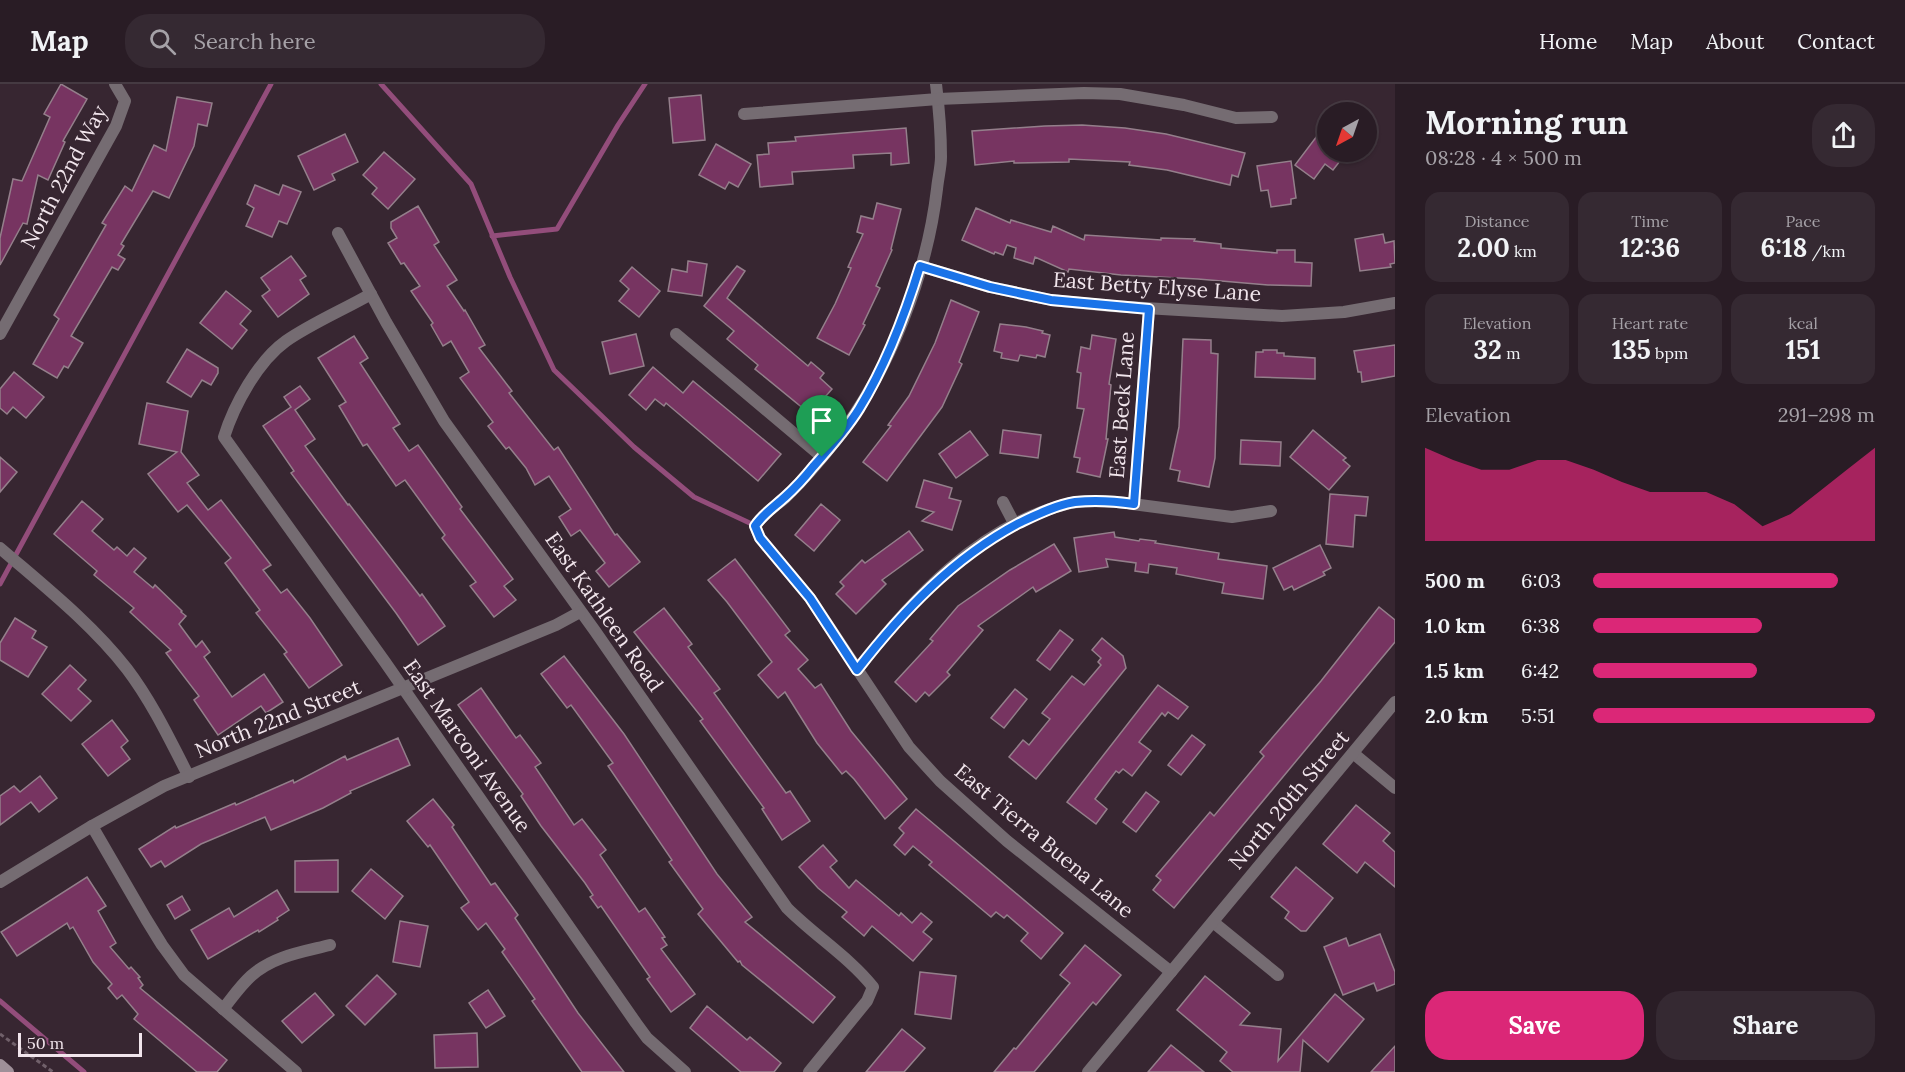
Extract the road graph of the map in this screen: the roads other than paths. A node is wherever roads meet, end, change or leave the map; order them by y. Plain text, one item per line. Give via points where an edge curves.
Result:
1 (115, 84) edge
2 (936, 84) edge
3 (1107, 89) edge
4 (938, 99) junction
5 (744, 114) dead end
6 (1272, 117) dead end
7 (338, 233) dead end
8 (920, 266) junction
9 (371, 294) junction
10 (1395, 303) edge
11 (1149, 309) junction
12 (0, 334) edge
13 (676, 334) dead end
14 (822, 457) junction
15 (1003, 501) dead end
16 (1134, 504) junction
17 (1271, 511) dead end
18 (1015, 525) junction
19 (0, 548) edge
20 (580, 612) junction
21 (857, 670) junction
22 (403, 688) junction
23 (1395, 702) edge
24 (1353, 753) junction
25 (189, 777) junction
26 (1395, 788) edge
27 (92, 826) junction
28 (0, 882) edge
29 (1213, 922) junction
30 (330, 945) dead end
31 (1172, 972) junction
32 (1278, 975) dead end
33 (223, 1009) junction
34 (0, 1065) edge
35 (8, 1072) edge
36 (296, 1072) edge
37 (685, 1072) edge
38 (810, 1072) edge
39 (1088, 1072) edge

1 - 12 street, North 22nd Way via 125,100 116,126
2 - 4 street
3 - 4 street
3 - 6 street via 1236,118
4 - 5 street
4 - 8 street via 941,158 933,224
7 - 9 street, East Kathleen Road
8 - 11 street, East Betty Elyse Lane via 1051,300
8 - 14 street via 908,307 859,410
9 - 20 street, East Kathleen Road via 444,421
9 - 22 street, East Marconi Avenue via 284,342 262,364 230,417 224,437
10 - 11 street, East Betty Elyse Lane via 1344,312 1282,316
11 - 16 street, East Beck Lane
13 - 14 street
14 - 21 street, East Tierra Buena Lane via 755,526 760,538 810,598
15 - 18 street
16 - 17 street via 1232,517
16 - 18 street via 1072,502
18 - 21 street via 987,540 930,587
19 - 25 street via 99,637 128,670
20 - 22 street, North 22nd Street
20 - 38 street, East Kathleen Road via 787,908 859,969 873,987 867,1001
21 - 31 street, East Tierra Buena Lane via 909,747 956,797
22 - 25 street, North 22nd Street
22 - 37 street, East Marconi Avenue via 647,1038
23 - 24 street, North 20th Street
24 - 26 street
24 - 29 street, North 20th Street
25 - 27 street, North 22nd Street via 164,786
27 - 28 street, North 22nd Street
27 - 33 street via 162,945 184,975
29 - 31 street, North 20th Street
29 - 32 street
30 - 33 street via 277,959 263,967
31 - 39 street, North 20th Street
33 - 36 street
34 - 35 main road

